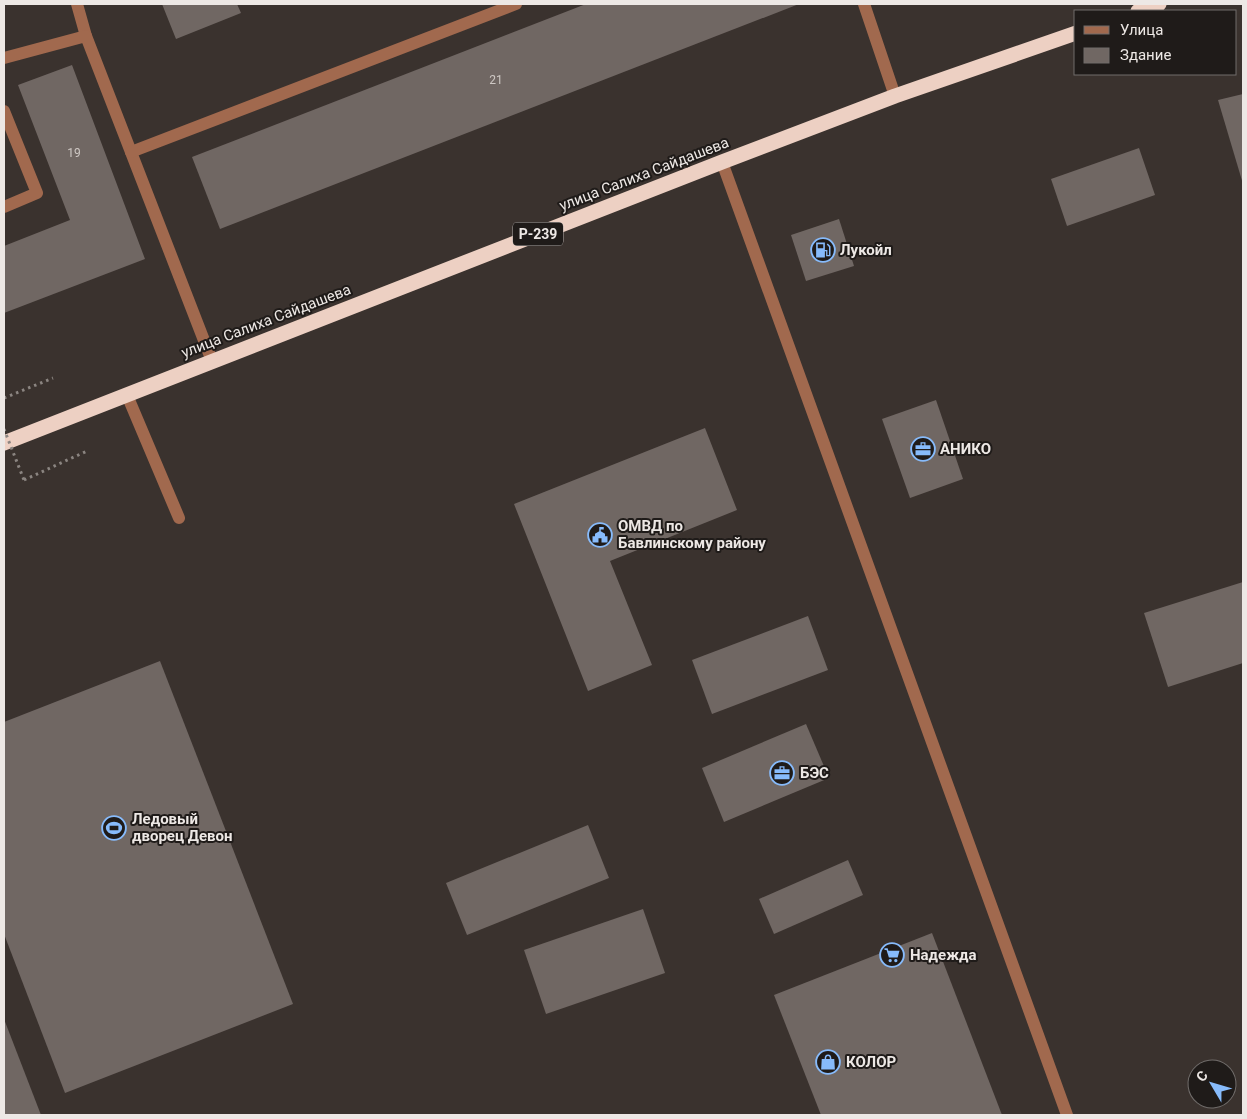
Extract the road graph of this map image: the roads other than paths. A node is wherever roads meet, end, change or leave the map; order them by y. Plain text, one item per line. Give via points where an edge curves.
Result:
1 (77, 4) edge
2 (516, 4) edge
3 (864, 4) edge
4 (1159, 4) edge
5 (1141, 10) edge
6 (1074, 34) edge
7 (86, 36) junction
8 (4, 58) edge
9 (895, 96) junction
10 (4, 111) edge
11 (131, 152) junction
12 (722, 162) junction
13 (4, 207) edge
14 (212, 361) junction
15 (126, 395) junction
16 (4, 443) edge
17 (179, 518) dead end
18 (1067, 1115) edge

1 - 7 street
2 - 11 street
3 - 9 street
4 - 5 highway
6 - 9 highway, улица Салиха Сайдашева / Р-239
7 - 8 street
7 - 11 street
9 - 12 highway, улица Салиха Сайдашева / Р-239
10 - 13 street via 37,193
11 - 14 street
12 - 14 highway, улица Салиха Сайдашева / Р-239
12 - 18 street
14 - 15 highway, улица Салиха Сайдашева / Р-239
15 - 16 highway, улица Салиха Сайдашева / Р-239
15 - 17 street

